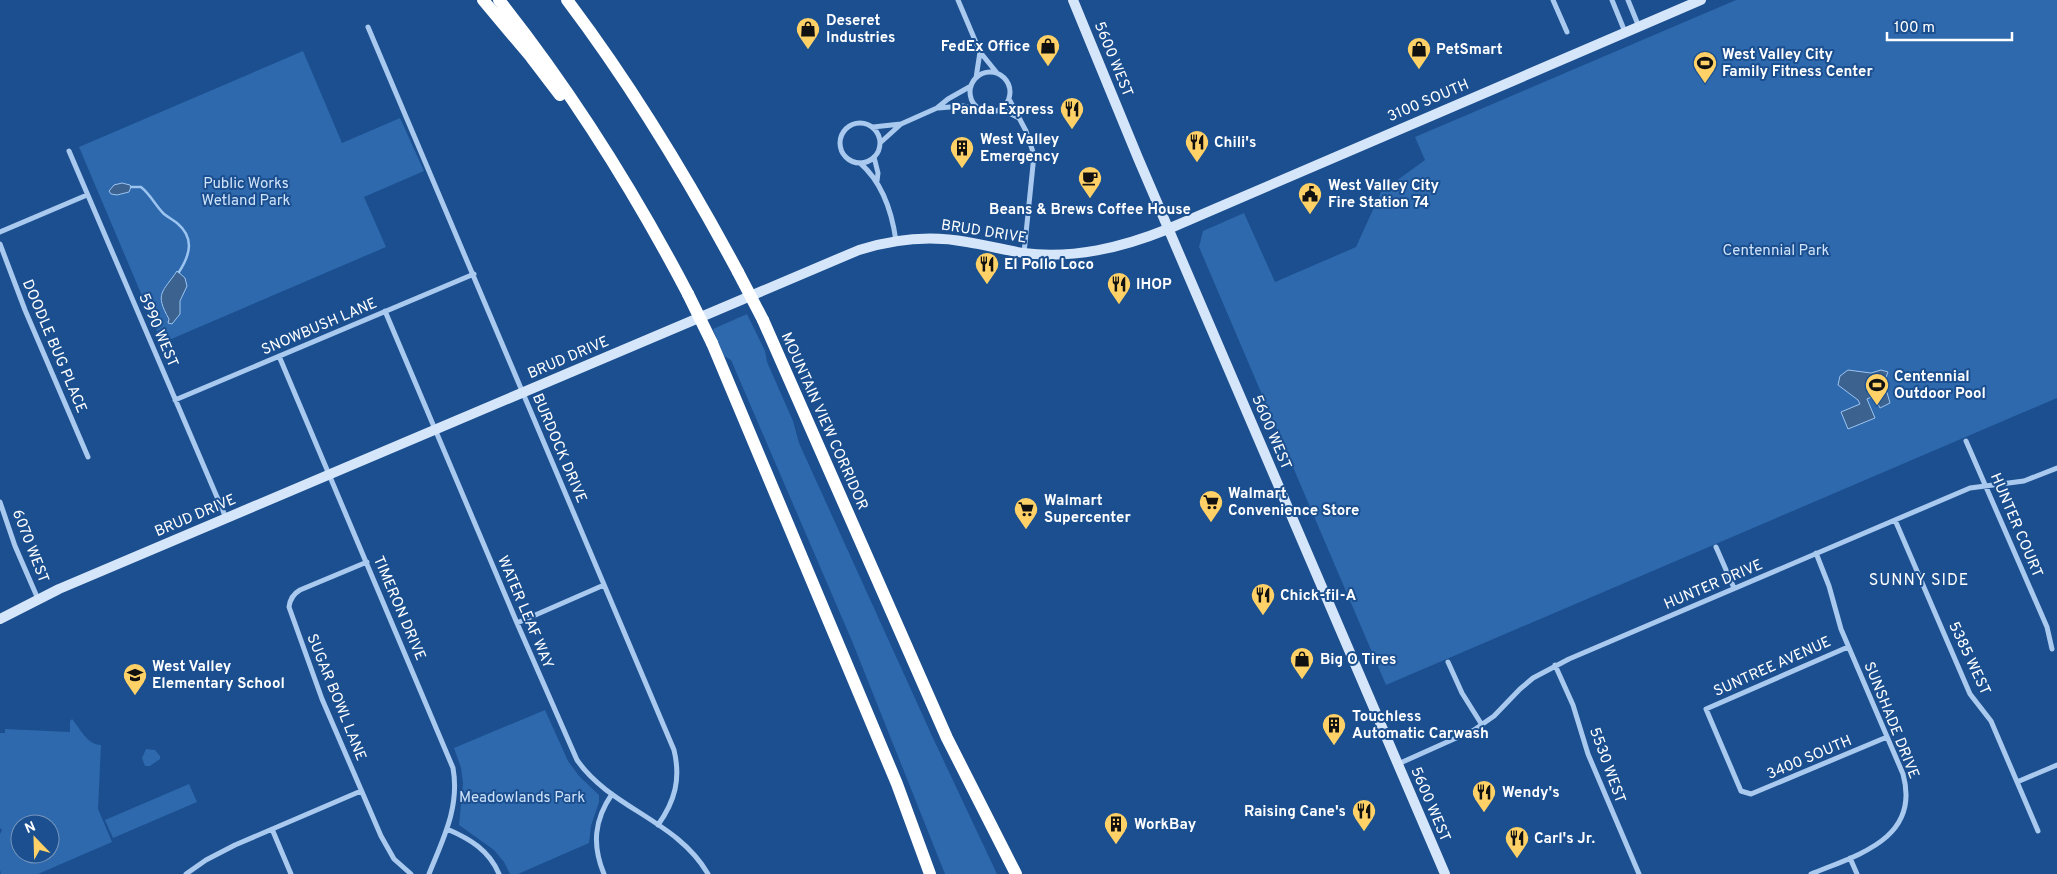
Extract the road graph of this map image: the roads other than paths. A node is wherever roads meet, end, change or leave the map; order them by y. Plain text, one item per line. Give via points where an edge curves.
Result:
1 (483, 0) edge
2 (499, 0) edge
3 (567, 0) edge
4 (572, 0) edge
5 (958, 0) edge
6 (1073, 0) edge
7 (1553, 0) edge
8 (1612, 0) edge
9 (1628, 0) edge
10 (1701, 0) edge
11 (582, 20) junction
12 (368, 27) dead end
13 (1639, 27) junction
14 (1567, 32) dead end
15 (1625, 32) junction
16 (980, 52) junction
17 (998, 74) junction
18 (976, 78) junction
19 (971, 86) junction
20 (1009, 99) junction
21 (937, 108) junction
22 (1001, 109) junction
23 (982, 111) junction
24 (1019, 118) junction
25 (901, 124) junction
26 (873, 127) junction
27 (880, 143) junction
28 (70, 152) dead end
29 (874, 157) junction
30 (860, 163) junction
31 (877, 181) junction
32 (88, 195) junction
33 (1168, 229) junction
34 (0, 232) edge
35 (896, 241) junction
36 (0, 244) edge
37 (667, 253) junction
38 (1024, 253) junction
39 (474, 274) junction
40 (385, 311) junction
41 (280, 356) junction
42 (523, 392) junction
43 (175, 400) junction
44 (435, 430) junction
45 (1966, 441) dead end
46 (88, 457) dead end
47 (2057, 468) edge
48 (330, 474) junction
49 (1985, 485) junction
50 (0, 502) edge
51 (226, 518) junction
52 (1895, 520) junction
53 (1716, 547) dead end
54 (1816, 554) junction
55 (367, 562) junction
56 (604, 585) junction
57 (1734, 588) junction
58 (38, 599) junction
59 (0, 619) edge
60 (517, 623) junction
61 (1848, 647) junction
62 (2052, 649) dead end
63 (1448, 662) dead end
64 (1555, 665) junction
65 (1482, 725) junction
66 (1887, 737) junction
67 (1398, 764) junction
68 (2057, 765) edge
69 (2017, 782) junction
70 (362, 791) junction
71 (1741, 792) joint
72 (612, 794) junction
73 (658, 825) junction
74 (272, 829) junction
75 (447, 829) junction
76 (2038, 831) dead end
77 (1850, 858) junction
78 (186, 874) edge
79 (291, 874) edge
80 (411, 874) edge
81 (429, 874) edge
82 (499, 874) edge
83 (604, 874) edge
84 (708, 874) edge
85 (930, 874) edge
86 (1016, 874) edge
87 (1445, 874) edge
88 (1638, 874) edge
89 (1811, 874) edge
90 (1856, 874) edge

1 - 37 highway via 557,92
2 - 37 highway via 579,108
3 - 11 highway, MOUNTAIN VIEW CORRIDOR
4 - 11 highway
5 - 16 street
6 - 33 main road, 5600 WEST
7 - 14 street
8 - 15 street
9 - 13 street
10 - 13 main road, 3100 SOUTH
11 - 86 highway, MOUNTAIN VIEW CORRIDOR, bridge via 664,141 763,320 947,738
12 - 39 street, BURDOCK DRIVE
13 - 15 main road, 3100 SOUTH
15 - 33 main road, 3100 SOUTH
16 - 17 street
16 - 18 street
17 - 18 street via 986,72
17 - 20 street via 1009,84
18 - 19 street
19 - 21 street
19 - 23 street via 972,100
20 - 22 street
20 - 24 street
21 - 23 street via 963,106
21 - 25 street
22 - 23 street
22 - 24 street
24 - 38 street via 1034,159
25 - 26 street
25 - 27 street
26 - 27 street
26 - 30 street via 863,123 852,125 841,137 845,156
27 - 29 street
28 - 32 street, 5990 WEST
29 - 30 street
29 - 31 street
30 - 31 street
31 - 35 street via 892,219
32 - 34 street
32 - 43 street, 5990 WEST
33 - 38 main road, BRUD DRIVE via 1096,251
33 - 67 main road, 5600 WEST
35 - 38 main road, BRUD DRIVE via 947,239
35 - 42 main road, BRUD DRIVE via 834,260
36 - 46 street, DOODLE BUG PLACE
37 - 85 highway, bridge via 712,343 897,784
39 - 40 street, SNOWBUSH LANE
39 - 42 street, BURDOCK DRIVE
40 - 41 street, SNOWBUSH LANE
40 - 44 street, WATER LEAF WAY
41 - 43 street, SNOWBUSH LANE
41 - 48 street, TIMERON DRIVE
42 - 44 main road, BRUD DRIVE
42 - 56 street, BURDOCK DRIVE
43 - 51 street, 5990 WEST
44 - 48 main road, BRUD DRIVE
44 - 60 street, WATER LEAF WAY
45 - 49 street, HUNTER COURT
47 - 49 street, HUNTER DRIVE via 2024,481
48 - 51 main road, BRUD DRIVE
48 - 55 street, TIMERON DRIVE
49 - 52 street, HUNTER DRIVE via 1970,488
49 - 62 street, HUNTER COURT via 2047,627
50 - 58 street, 6070 WEST
51 - 58 main road, BRUD DRIVE
52 - 54 street, HUNTER DRIVE
52 - 69 street, 5385 WEST via 1970,694 1991,721
53 - 57 street
54 - 57 street, HUNTER DRIVE
54 - 61 street, SUNSHADE DRIVE
55 - 70 street, SUGAR BOWL LANE via 300,590 289,601 322,698
55 - 75 street, TIMERON DRIVE via 451,760 455,794
56 - 60 street
56 - 73 street, BURDOCK DRIVE via 677,762 677,787
57 - 64 street, HUNTER DRIVE
58 - 59 main road, BRUD DRIVE
60 - 72 street, WATER LEAF WAY via 577,760
61 - 66 street, SUNSHADE DRIVE
61 - 71 street, SUNTREE AVENUE via 1706,709
63 - 65 street
64 - 65 street, HUNTER DRIVE via 1525,684
64 - 88 street, 5530 WEST
65 - 67 street, HUNTER DRIVE via 1460,738
66 - 71 street, 3400 SOUTH via 1756,793
66 - 77 street, SUNSHADE DRIVE via 1905,782 1903,814 1884,840
67 - 87 main road, 5600 WEST
68 - 69 street
69 - 76 street, 5385 WEST
70 - 74 street
70 - 80 street, SUGAR BOWL LANE via 386,847
72 - 73 street, WATER LEAF WAY
72 - 83 street via 602,810 596,833
73 - 84 street, WATER LEAF WAY via 686,844
74 - 78 street via 220,852
74 - 79 street
75 - 81 street, TIMERON DRIVE
75 - 82 street via 482,848
77 - 89 street, SUNSHADE DRIVE
77 - 90 street

